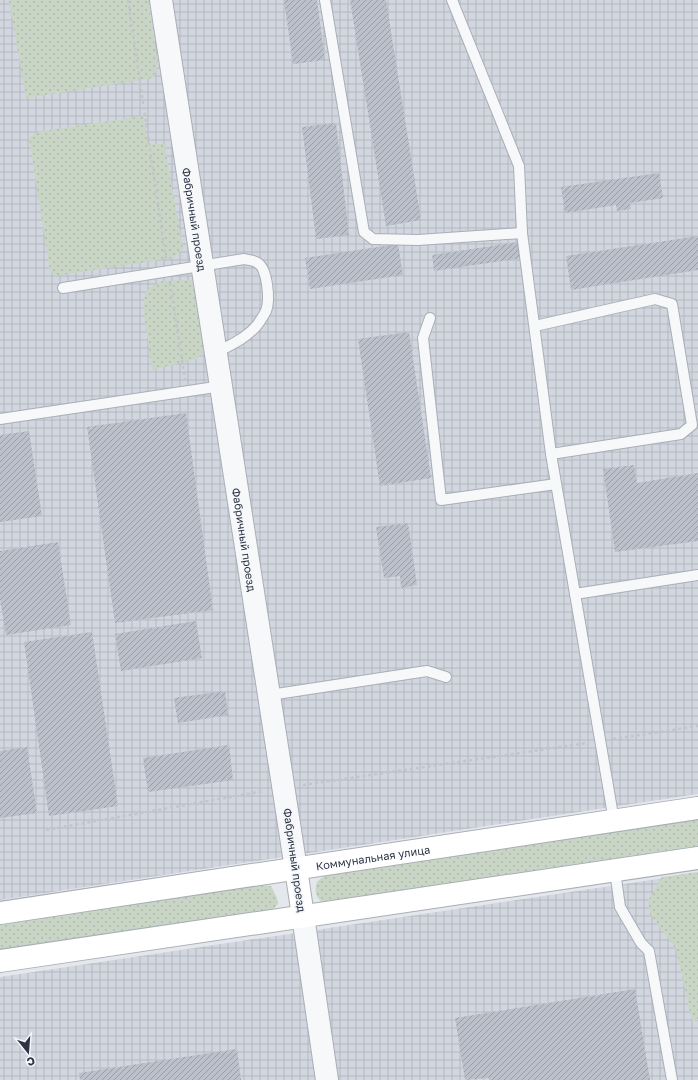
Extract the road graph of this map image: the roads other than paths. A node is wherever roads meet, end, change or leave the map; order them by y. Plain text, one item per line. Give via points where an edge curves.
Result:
1 (161, 0) edge
2 (325, 0) edge
3 (452, 0) edge
4 (522, 233) junction
5 (203, 265) junction
6 (63, 288) dead end
7 (430, 318) dead end
8 (535, 326) junction
9 (217, 352) junction
10 (222, 386) junction
11 (0, 419) edge
12 (551, 454) junction
13 (556, 484) junction
14 (698, 575) edge
15 (575, 594) junction
16 (446, 676) dead end
17 (270, 695) junction
18 (698, 808) edge
19 (614, 821) junction
20 (698, 858) edge
21 (296, 869) junction
22 (614, 870) junction
23 (0, 913) edge
24 (303, 916) junction
25 (0, 961) edge
26 (327, 1080) edge
27 (672, 1080) edge

1 - 5 street, Фабричный проезд
2 - 4 lane via 364,232 373,239 418,240
3 - 4 lane via 519,166
4 - 8 lane
5 - 6 lane
5 - 9 street, Фабричный проезд
5 - 9 lane via 244,259 256,262 263,268 266,281 266,311 257,326 237,342
7 - 13 lane via 423,338 441,500
8 - 12 lane
8 - 12 lane via 655,299 672,304 692,425 681,434
9 - 10 street, Фабричный проезд
10 - 11 lane
10 - 17 street, Фабричный проезд
12 - 13 lane
13 - 15 lane
14 - 15 lane
15 - 19 lane
16 - 17 lane via 427,671
17 - 21 street, Фабричный проезд
18 - 19 main road, Коммунальная улица
19 - 21 main road, Коммунальная улица
20 - 22 main road
21 - 23 main road, Коммунальная улица
21 - 24 main road, Фабричный проезд
22 - 24 main road
22 - 27 lane via 620,907 641,943 649,951
24 - 25 main road
24 - 26 street, Фабричный проезд

